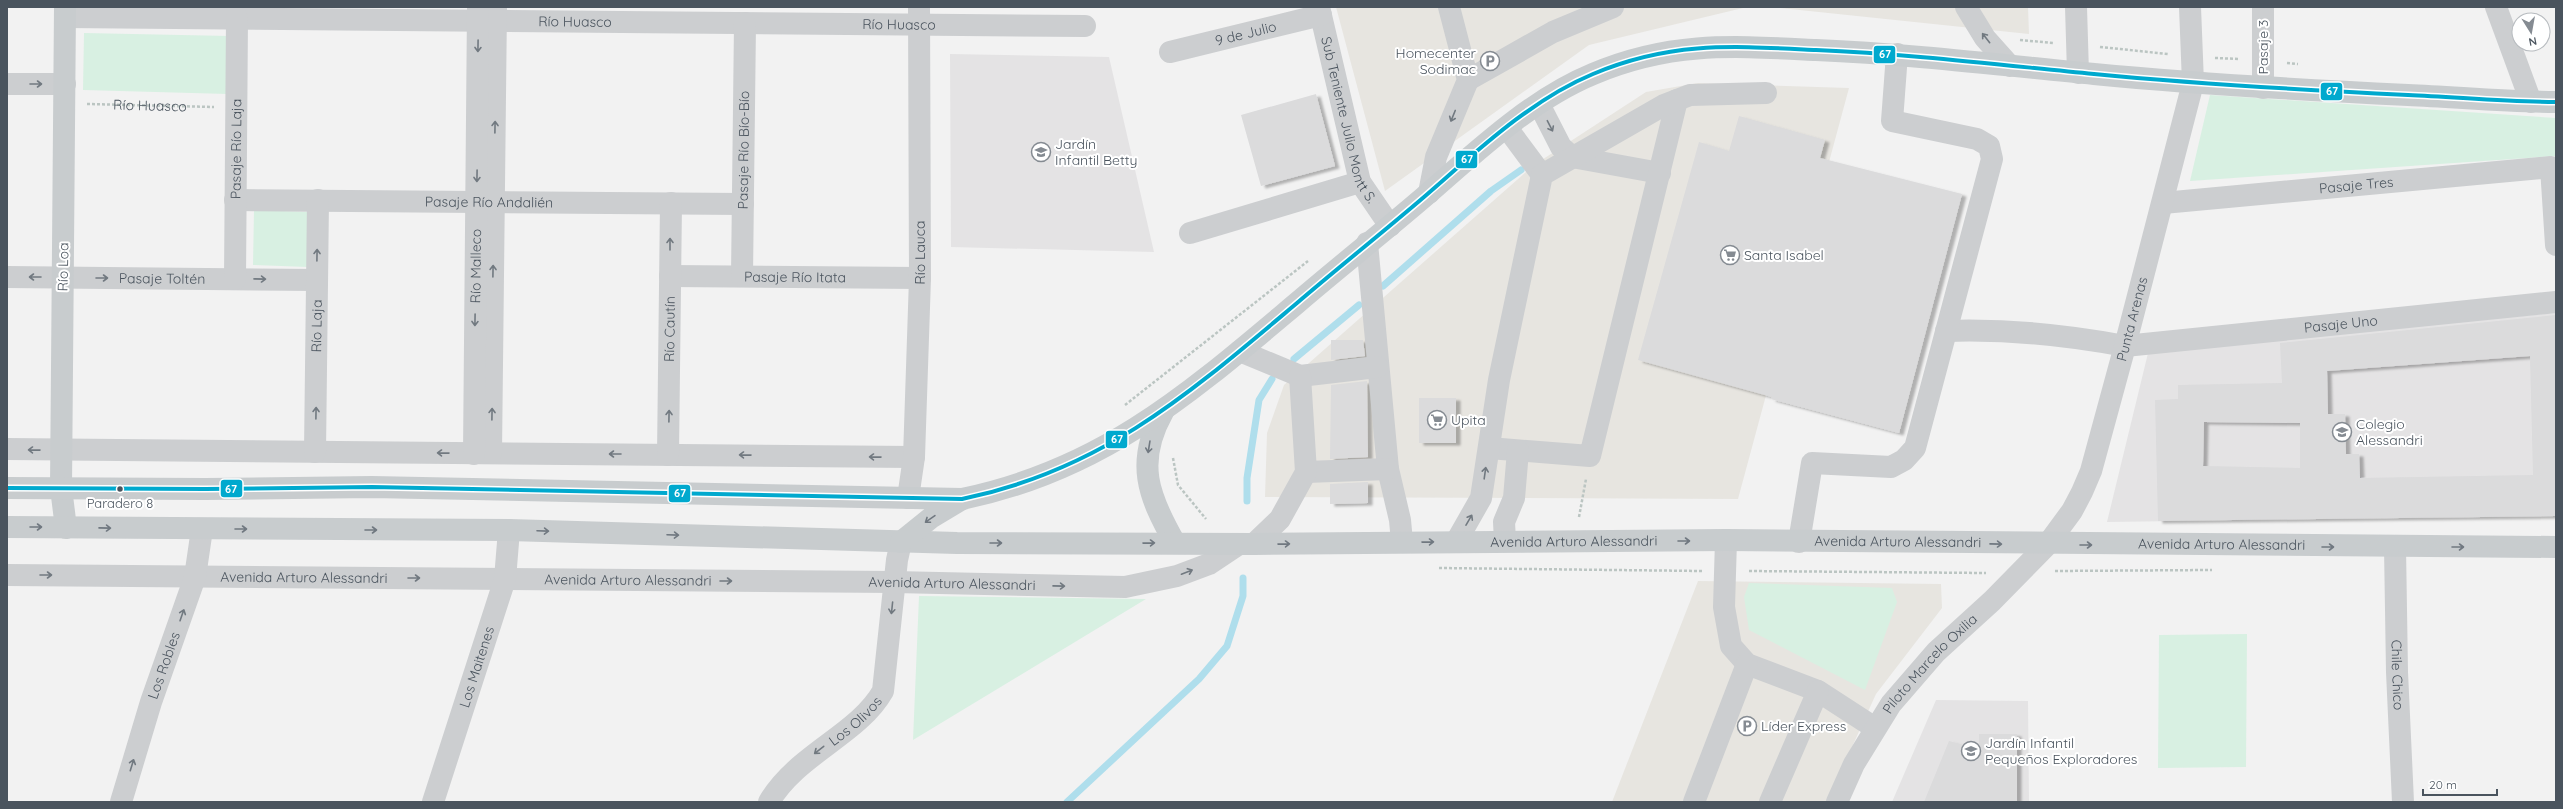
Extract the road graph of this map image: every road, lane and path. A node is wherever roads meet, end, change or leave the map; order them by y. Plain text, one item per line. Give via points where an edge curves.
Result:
1 (1449, 7) edge
2 (1613, 7) edge
3 (1966, 7) edge
4 (2076, 7) edge
5 (2190, 7) edge
6 (2263, 7) edge
7 (2496, 7) edge
8 (1320, 11) edge
9 (65, 12) edge
10 (308, 13) edge
11 (487, 14) edge
12 (667, 15) edge
13 (919, 16) edge
14 (237, 18) junction
15 (745, 23) junction
16 (1085, 26) dead end
17 (1170, 52) dead end
18 (1897, 54) junction
19 (2010, 66) junction
20 (2078, 73) junction
21 (1468, 80) junction
22 (2193, 83) junction
23 (7, 84) edge
24 (2263, 88) junction
25 (1766, 93) dead end
26 (64, 94) junction
27 (1677, 100) junction
28 (2531, 102) junction
29 (2556, 102) edge
30 (1539, 104) junction
31 (236, 107) junction
32 (1507, 128) junction
33 (1572, 157) junction
34 (1660, 173) junction
35 (1542, 175) junction
36 (1360, 182) junction
37 (1429, 193) junction
38 (235, 200) junction
39 (318, 200) junction
40 (485, 202) junction
41 (671, 203) junction
42 (2163, 203) junction
43 (743, 204) junction
44 (1390, 226) junction
45 (1190, 233) dead end
46 (1367, 243) junction
47 (2556, 245) edge
48 (1308, 260) dead end
49 (670, 276) junction
50 (742, 276) junction
51 (7, 277) edge
52 (63, 278) junction
53 (920, 278) junction
54 (235, 279) junction
55 (317, 280) junction
56 (2556, 302) edge
57 (1946, 331) junction
58 (2125, 346) junction
59 (1240, 351) junction
60 (1377, 366) junction
61 (1300, 376) junction
62 (1122, 407) dead end
63 (1164, 411) junction
64 (1489, 448) junction
65 (7, 449) edge
66 (61, 450) junction
67 (1518, 451) junction
68 (315, 452) junction
69 (483, 454) junction
70 (668, 455) junction
71 (914, 457) junction
72 (1388, 469) junction
73 (1306, 472) junction
74 (7, 488) edge
75 (61, 488) junction
76 (908, 498) junction
77 (962, 500) junction
78 (7, 527) edge
79 (66, 528) junction
80 (202, 529) junction
81 (509, 530) junction
82 (1726, 540) junction
83 (1505, 541) junction
84 (901, 542) junction
85 (1402, 542) junction
86 (1456, 542) junction
87 (1799, 542) junction
88 (1175, 543) junction
89 (1247, 544) junction
90 (2047, 544) junction
91 (2395, 547) junction
92 (2556, 547) edge
93 (7, 575) edge
94 (195, 577) junction
95 (505, 579) junction
96 (894, 582) junction
97 (1747, 664) junction
98 (1818, 691) junction
99 (1875, 728) junction
100 (121, 802) edge
101 (433, 802) edge
102 (769, 802) edge
103 (1694, 802) edge
104 (1770, 802) edge
105 (1837, 802) edge
106 (2403, 802) edge

1 - 21 street
2 - 21 street via 1553,32
19 -> 3 street via 1985,38
4 - 20 street
5 - 22 street, Punta Arenas
6 - 24 street, Pasaje 3
7 - 28 street
8 - 17 street, 9 de Julio
8 - 36 street, Sub Teniente Julio Montt S.
9 - 14 street, Río Huasco
9 - 26 main road, Río Loa
10 - 11 street, Río Huasco
10 - 14 street, Río Huasco
11 - 12 street, Río Huasco
11 - 40 street, Río Malleco
12 - 15 street, Río Huasco
13 - 15 street, Río Huasco
13 - 16 street, Río Huasco
13 - 53 street, Río Lauca
14 - 31 street, Pasaje Río Laja
15 - 43 street, Pasaje Río Bío-Bío
18 - 19 main road
18 - 30 main road via 1717,46 1672,50 1636,57 1588,76
18 - 57 street via 1892,121 1977,139 1989,146 1992,158
19 - 20 main road
20 - 22 main road
21 -> 37 street via 1436,157
22 - 24 main road
22 - 42 street, Punta Arenas
23 -> 26 street
24 - 28 main road
25 - 27 street via 1690,95
26 - 31 path, Río Huasco
26 - 52 main road, Río Loa
27 - 33 street
27 - 34 street
28 - 29 main road
30 - 32 main road
30 -> 33 street via 1561,147
31 - 38 street, Pasaje Río Laja
32 - 35 street
32 - 37 main road
33 - 34 street
33 - 35 street
34 - 67 street via 1590,456
35 - 64 street via 1507,341
36 - 44 street, Sub Teniente Julio Montt S.
36 - 45 street
37 - 44 main road
38 - 39 street, Pasaje Río Andalién
38 - 54 street, Pasaje Río Laja
39 - 40 street, Pasaje Río Andalién
55 -> 39 street, Río Laja
40 - 41 street, Pasaje Río Andalién
40 - 69 street, Río Malleco
41 - 43 street, Pasaje Río Andalién
49 -> 41 street, Río Cautín
42 - 47 street, Pasaje Tres via 2551,167
42 - 58 street, Punta Arenas
43 - 50 street, Pasaje Río Bío-Bío
44 - 46 main road
46 - 59 main road
46 - 60 street
48 - 62 path
49 - 50 street, Pasaje Río Itata
70 -> 49 street, Río Cautín
50 - 53 street, Pasaje Río Itata
52 -> 51 street, Pasaje Toltén
52 -> 54 street, Pasaje Toltén
52 - 66 main road, Río Loa
53 - 71 street, Río Lauca
54 -> 55 street, Pasaje Toltén
68 -> 55 street, Río Laja
56 - 58 street, Pasaje Uno
57 - 58 street, Pasaje Uno via 1974,330 2082,338
57 - 87 street via 1915,448 1904,460 1891,467 1812,463
58 - 90 street, Punta Arenas via 2090,471 2072,511
59 - 61 street
59 - 63 main road
60 - 61 street
60 - 72 street
61 - 73 street
63 - 77 main road via 1118,441 1064,469 1004,490
63 -> 88 main road via 1149,442 1148,479 1158,514
64 - 67 street
86 -> 64 street via 1482,498
66 -> 65 street
66 - 68 street
66 - 75 main road, Río Loa
67 - 83 street via 1514,498 1504,522
69 -> 68 street
70 -> 69 street
71 -> 70 street
71 - 76 street, Río Lauca
72 - 73 street
72 - 85 street via 1400,520
73 - 89 street via 1280,519
74 - 75 main road
75 - 76 main road via 372,487
75 - 79 main road, Río Loa
76 - 77 main road
77 -> 84 main road via 932,517
78 -> 79 main road, Avenida Arturo Alessandri
79 -> 80 main road, Avenida Arturo Alessandri
80 -> 81 main road, Avenida Arturo Alessandri
80 - 94 street, Los Robles
81 -> 84 main road, Avenida Arturo Alessandri
81 - 95 street, Los Maitenes
83 -> 82 main road, Avenida Arturo Alessandri
82 - 87 main road, Avenida Arturo Alessandri
82 - 97 street via 1724,607 1731,646
83 - 86 main road, Avenida Arturo Alessandri
84 -> 88 main road, Avenida Arturo Alessandri
84 - 96 street, Los Olivos
85 -> 86 main road, Avenida Arturo Alessandri
89 -> 85 main road, Avenida Arturo Alessandri
87 -> 90 main road, Avenida Arturo Alessandri
88 - 89 main road, Avenida Arturo Alessandri
96 -> 89 street, Avenida Arturo Alessandri via 1125,587 1184,573 1209,564
90 -> 91 main road, Avenida Arturo Alessandri
90 - 99 street, Piloto Marcelo Oxilia via 1992,601 1936,652 1909,682
91 -> 92 main road, Avenida Arturo Alessandri
91 - 106 street, Chile Chico
93 -> 94 street, Avenida Arturo Alessandri
94 -> 95 street, Avenida Arturo Alessandri
100 -> 94 street, Los Robles
95 -> 96 street, Avenida Arturo Alessandri
95 - 101 street, Los Maitenes
96 -> 102 street, Los Olivos via 883,692 874,706 799,766 777,788
97 - 98 street
97 - 103 street
98 - 99 street
98 - 104 street
99 - 105 street, Piloto Marcelo Oxilia

